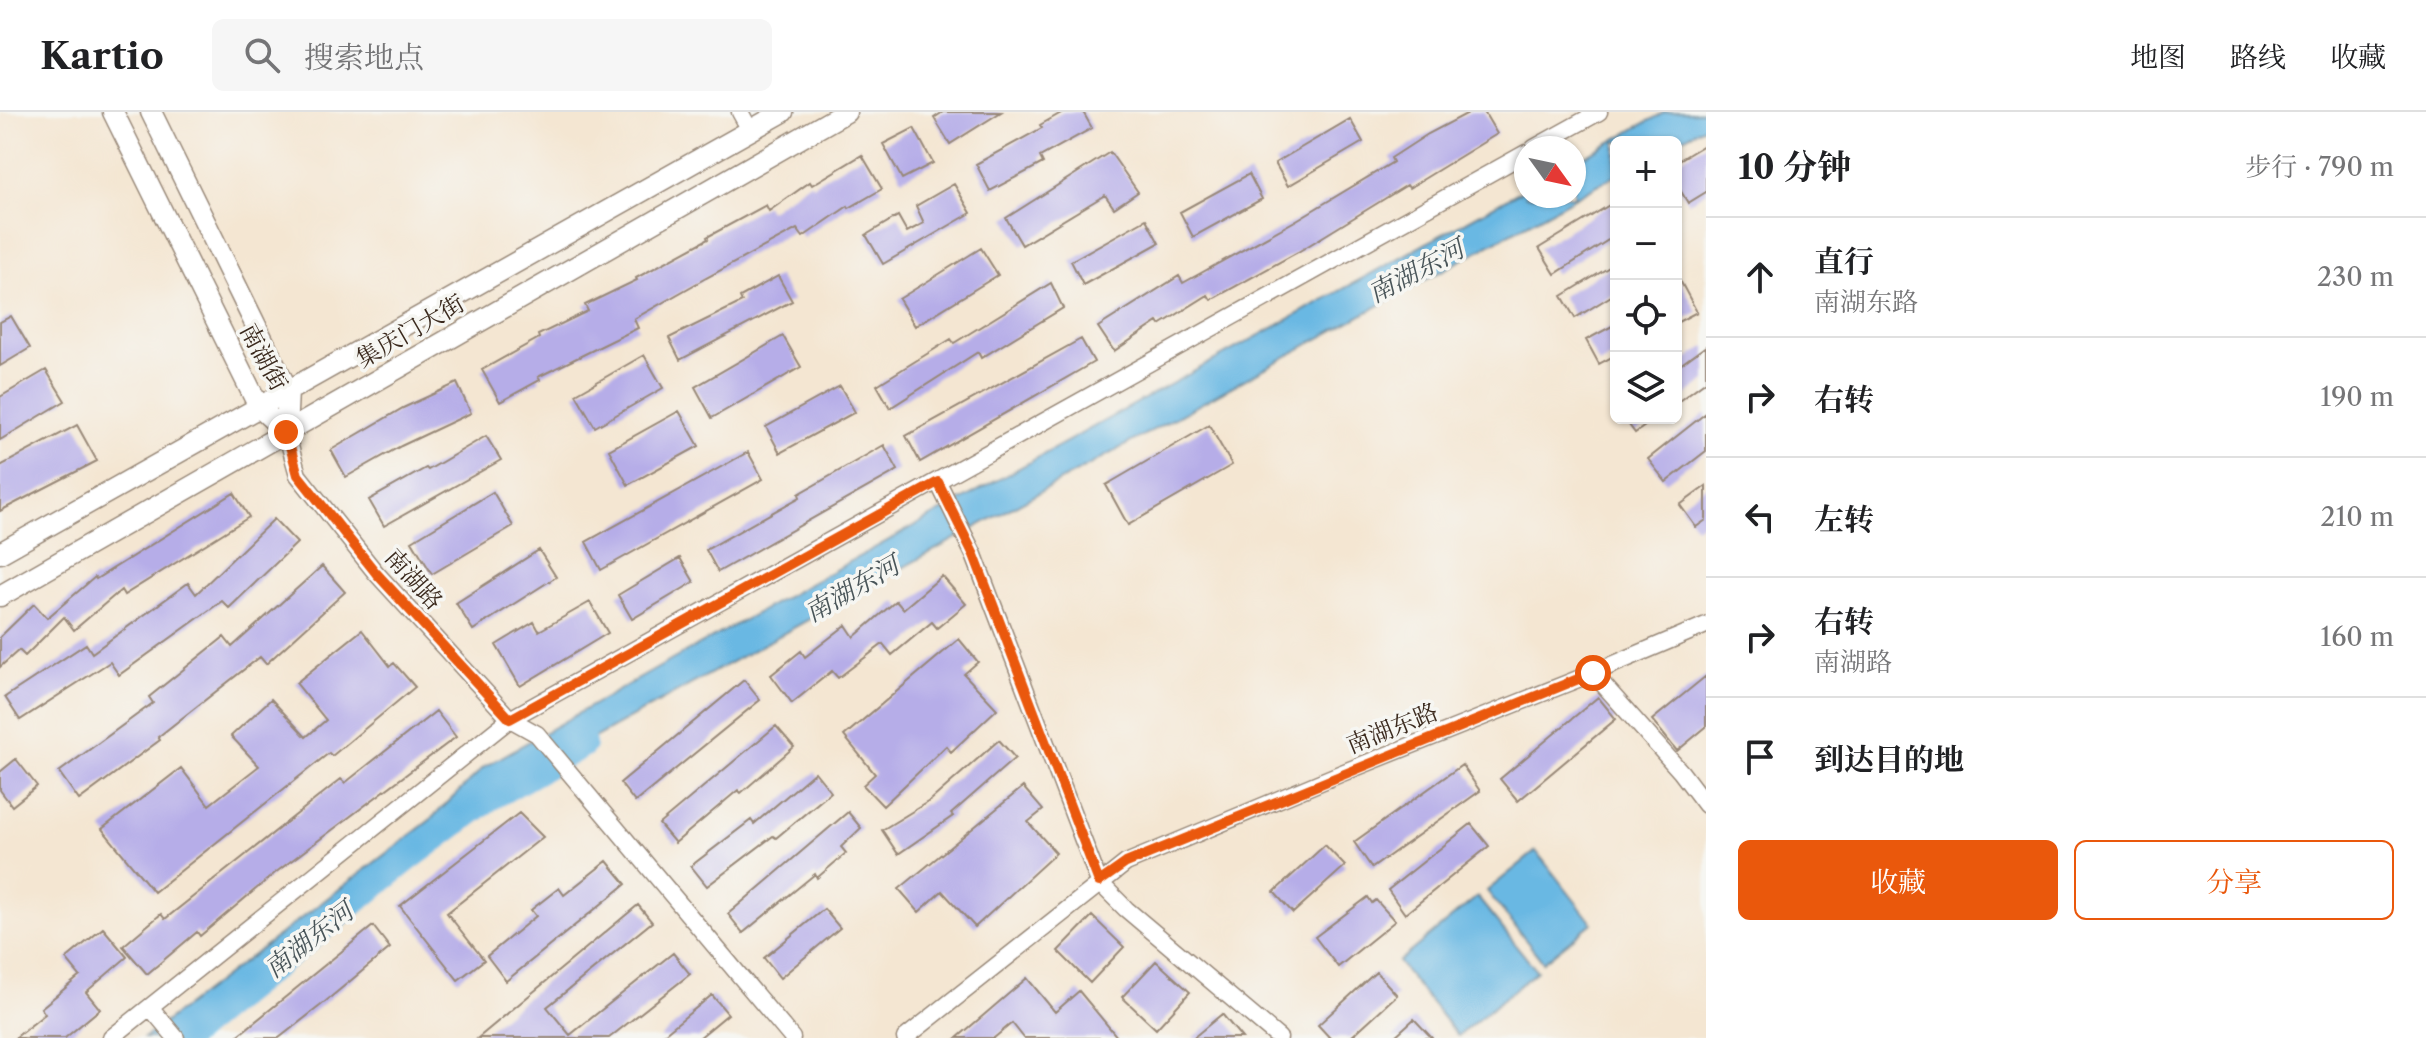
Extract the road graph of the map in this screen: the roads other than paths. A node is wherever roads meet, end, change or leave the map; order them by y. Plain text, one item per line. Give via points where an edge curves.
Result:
1 (113, 112) edge
2 (151, 112) edge
3 (783, 112) edge
4 (846, 112) edge
5 (1599, 112) edge
6 (745, 121) edge
7 (1556, 136) edge
8 (1514, 160) edge
9 (288, 391) junction
10 (259, 407) junction
11 (286, 432) junction
12 (938, 482) junction
13 (0, 553) edge
14 (0, 596) edge
15 (1706, 625) edge
16 (1593, 673) junction
17 (510, 719) junction
18 (1706, 805) edge
19 (1099, 882) junction
20 (150, 1007) junction
21 (111, 1038) edge
22 (176, 1038) edge
23 (792, 1038) edge
24 (905, 1038) edge
25 (1279, 1038) edge

1 - 10 main road, 南湖街
2 - 9 main road, 南湖街
3 - 6 main road, 集庆门大街
4 - 11 main road, 集庆门大街
5 - 7 street
6 - 9 main road, 集庆门大街
8 - 12 street
9 - 10 main road, 集庆门大街
9 - 11 main road, 南湖街
10 - 11 main road, 南湖街
10 - 13 main road, 集庆门大街
11 - 14 main road, 集庆门大街
11 - 17 street, 南湖路 via 298,475 376,573
12 - 17 street
12 - 19 street via 974,555
15 - 16 street, 南湖东路
16 - 18 street
16 - 19 street, 南湖东路 via 1126,863
17 - 20 street
17 - 23 street, 南湖路 via 537,734
19 - 24 street, 南湖东路
19 - 25 street
20 - 21 street
20 - 22 street

